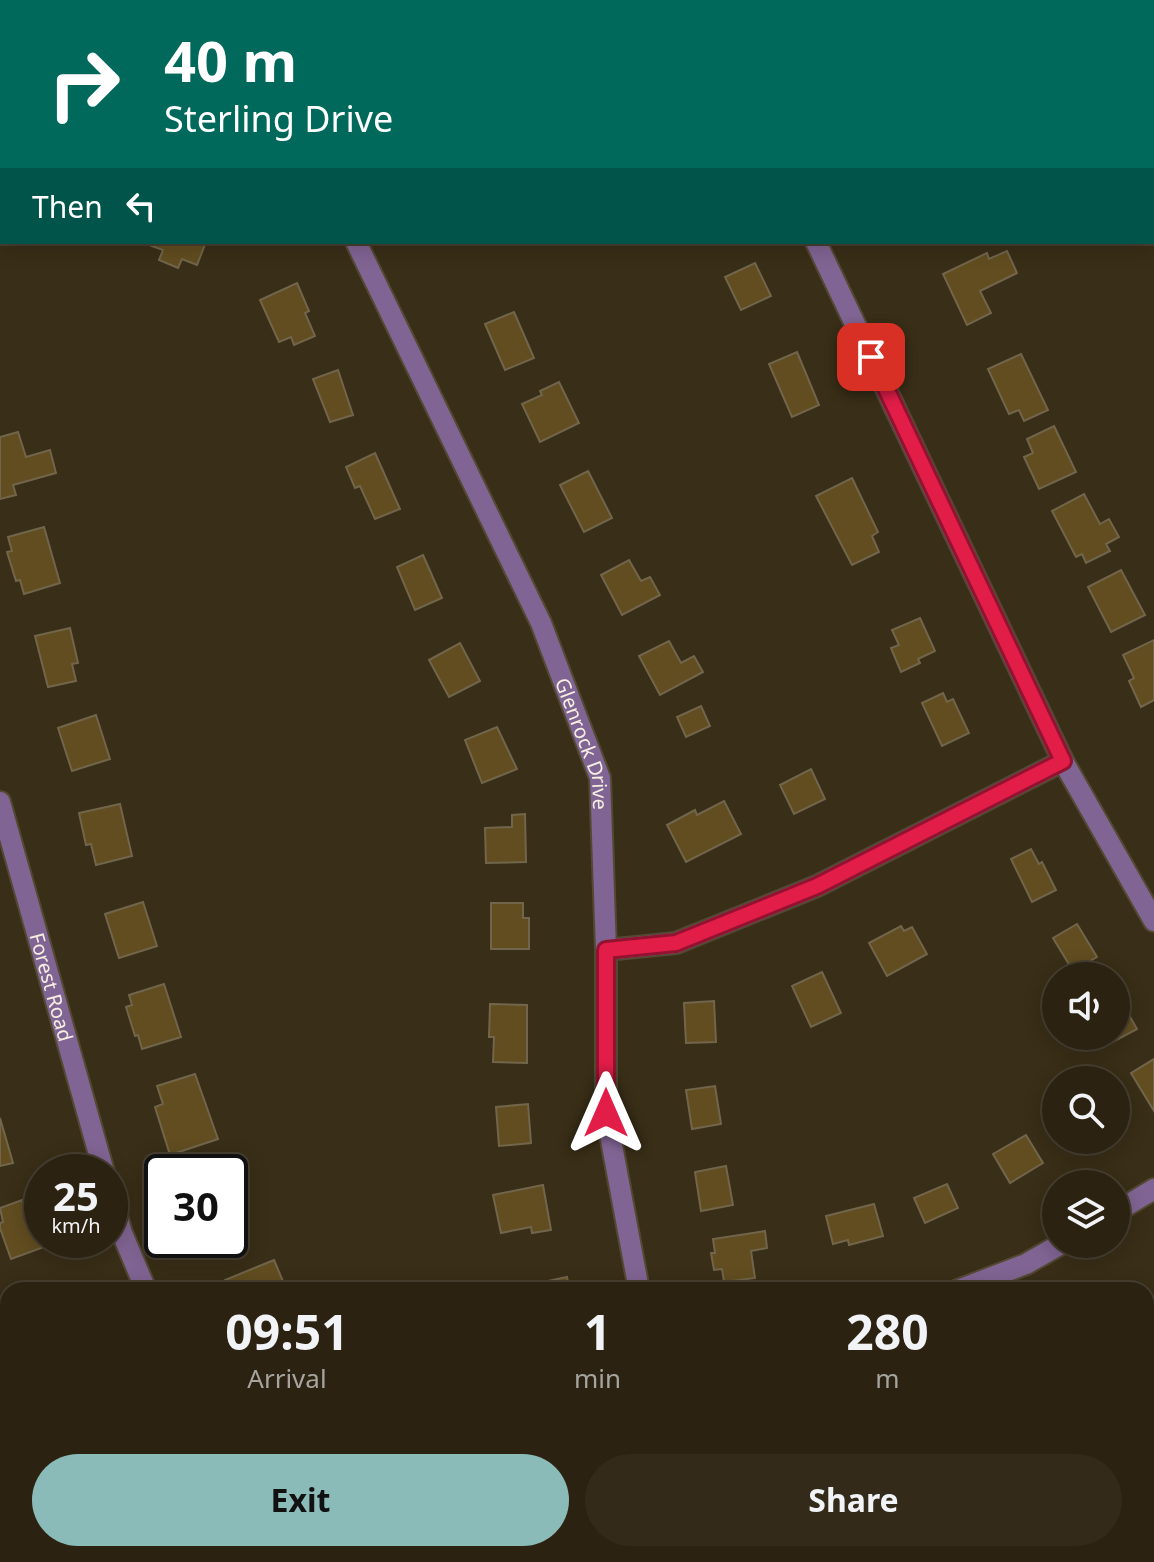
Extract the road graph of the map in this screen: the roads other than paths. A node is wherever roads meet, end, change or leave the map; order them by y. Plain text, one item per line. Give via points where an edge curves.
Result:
1 (357, 244) edge
2 (817, 244) edge
3 (1063, 761) junction
4 (0, 802) edge
5 (1154, 921) edge
6 (606, 950) junction
7 (99, 1154) edge
8 (1154, 1189) edge
9 (1130, 1204) edge
10 (128, 1247) edge
11 (1042, 1255) edge
12 (143, 1282) edge
13 (638, 1282) edge
14 (979, 1282) edge

1 - 6 street, Glenrock Drive via 541,623 600,778
2 - 3 street
3 - 5 street
3 - 6 street via 817,886 676,943
4 - 7 street, Forest Road
6 - 13 street, Glenrock Drive via 606,1113
8 - 9 street
10 - 12 street
11 - 14 street

